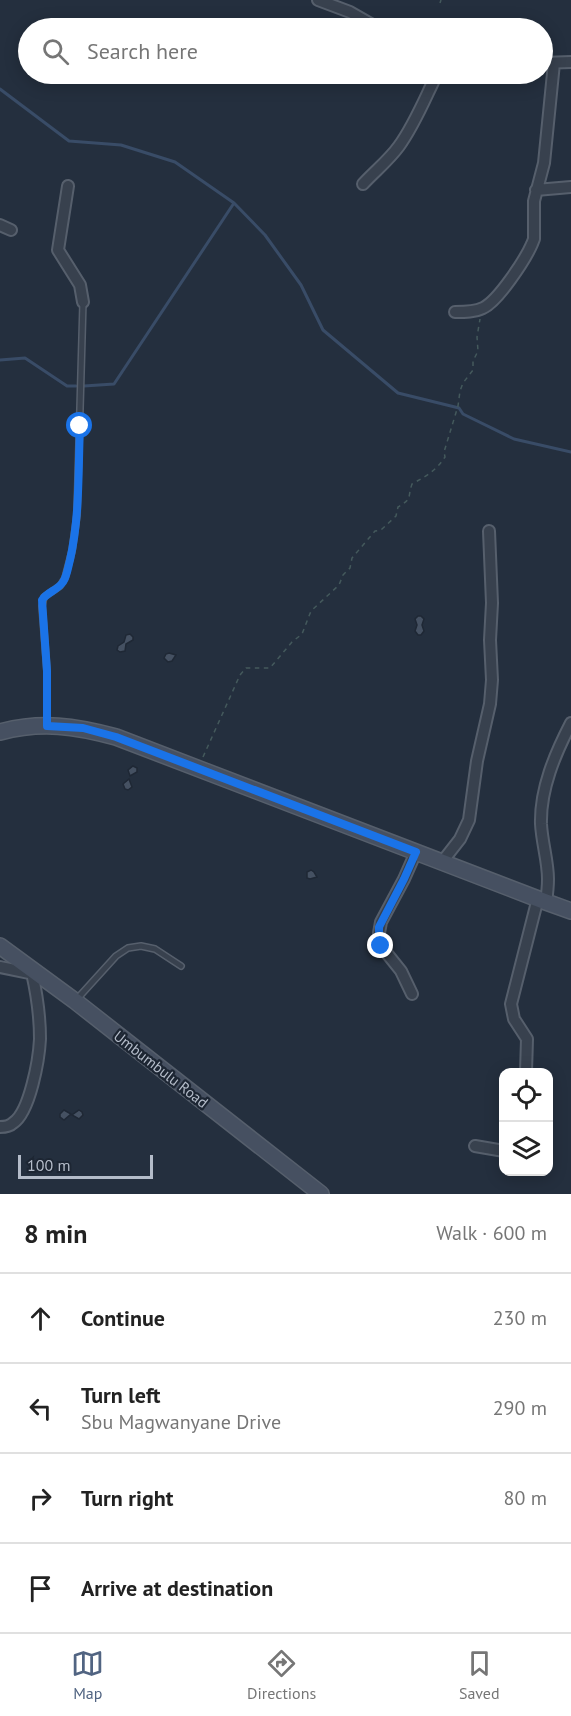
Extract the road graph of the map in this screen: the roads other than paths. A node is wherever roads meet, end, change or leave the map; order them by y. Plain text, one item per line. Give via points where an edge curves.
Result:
1 (318, 0) edge
2 (360, 18) edge
3 (571, 62) edge
4 (553, 63) edge
5 (432, 84) edge
6 (547, 84) edge
7 (363, 184) dead end
8 (68, 186) dead end
9 (571, 187) edge
10 (536, 190) junction
11 (0, 225) edge
12 (11, 230) dead end
13 (83, 302) joint
14 (456, 312) dead end
15 (489, 531) dead end
16 (571, 723) edge
17 (47, 726) junction
18 (0, 732) edge
19 (416, 852) junction
20 (442, 862) junction
21 (542, 900) junction
22 (571, 910) edge
23 (0, 946) edge
24 (180, 966) dead end
25 (0, 967) edge
26 (36, 974) junction
27 (412, 994) dead end
28 (75, 1001) junction
29 (526, 1068) edge
30 (0, 1127) edge
31 (475, 1146) dead end
32 (499, 1150) edge
33 (321, 1194) edge

1 - 2 street
3 - 4 street
5 - 7 street via 399,146
6 - 10 street via 544,163
8 - 13 street via 58,250 80,285
9 - 10 street
10 - 14 street via 532,244 496,297 482,309
11 - 12 street
13 - 17 lane via 77,515 65,578 44,597 42,606
15 - 20 street via 490,704 465,831
16 - 21 street via 544,794 543,843 548,878
17 - 18 main road
17 - 19 main road via 83,728 116,737
19 - 20 main road
19 - 27 street via 379,933 381,946 401,971
20 - 21 main road
21 - 22 main road
21 - 29 street via 511,1004 514,1019 527,1039
23 - 26 main road, Umbumbulu Road
24 - 28 lane via 155,949 128,948
25 - 26 street
26 - 28 main road, Umbumbulu Road
26 - 30 street via 40,1040 28,1099 15,1123
28 - 33 main road, Umbumbulu Road
31 - 32 street

